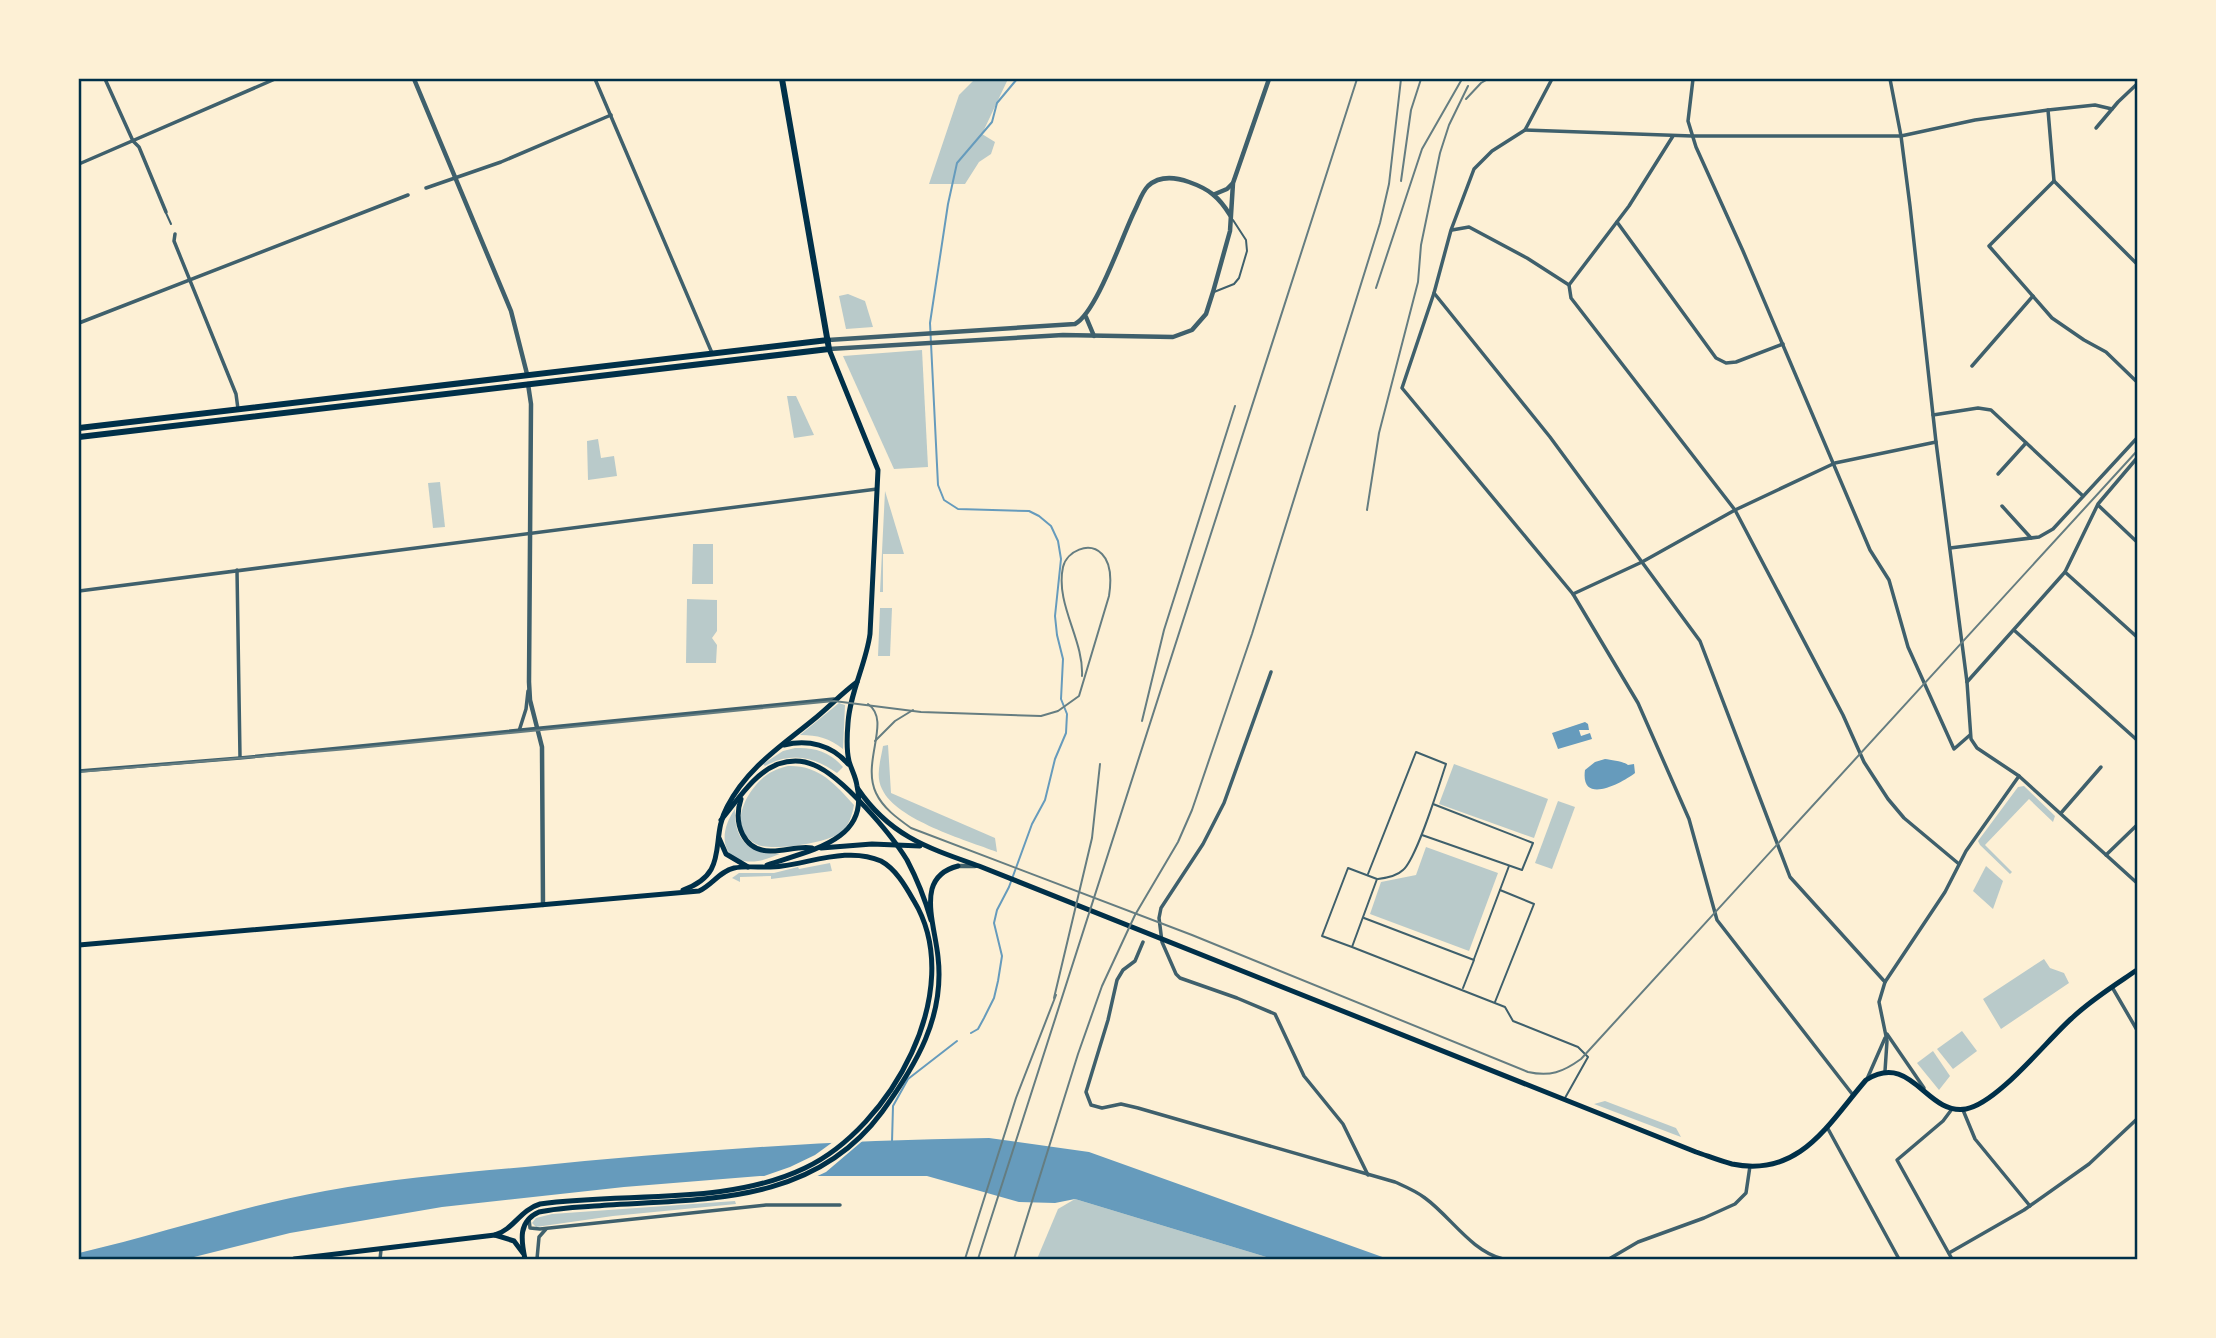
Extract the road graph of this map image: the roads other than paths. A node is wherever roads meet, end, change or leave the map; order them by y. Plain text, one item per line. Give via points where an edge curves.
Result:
1 (105, 79) edge
2 (275, 79) edge
3 (414, 79) edge
4 (595, 79) edge
5 (782, 79) edge
6 (1269, 79) edge
7 (1552, 79) edge
8 (1693, 79) edge
9 (1890, 79) edge
10 (2137, 84) edge
11 (2112, 109) junction
12 (2048, 110) junction
13 (611, 115) junction
14 (2096, 128) dead end
15 (1525, 130) junction
16 (1673, 136) junction
17 (1692, 136) junction
18 (1901, 136) junction
19 (133, 141) junction
20 (79, 164) edge
21 (456, 178) junction
22 (2054, 181) junction
23 (1233, 183) junction
24 (426, 188) dead end
25 (1214, 194) junction
26 (408, 195) dead end
27 (166, 212) joint
28 (1230, 216) junction
29 (1617, 222) junction
30 (171, 224) dead end
31 (1451, 230) junction
32 (175, 234) dead end
33 (2137, 264) edge
34 (190, 280) junction
35 (1569, 285) junction
36 (1213, 292) junction
37 (1434, 293) junction
38 (2033, 296) junction
39 (1086, 316) junction
40 (79, 323) edge
41 (967, 332) junction
42 (1094, 336) junction
43 (828, 340) junction
44 (964, 341) junction
45 (1783, 344) junction
46 (829, 349) junction
47 (712, 353) junction
48 (1972, 366) dead end
49 (527, 374) junction
50 (2137, 382) edge
51 (528, 384) junction
52 (238, 408) junction
53 (1933, 415) junction
54 (79, 428) edge
55 (79, 437) edge
56 (2137, 438) edge
57 (1936, 442) junction
58 (2026, 443) junction
59 (2137, 458) edge
60 (1835, 463) junction
61 (1998, 474) dead end
62 (877, 489) junction
63 (2083, 496) junction
64 (2098, 504) junction
65 (2002, 506) dead end
66 (1735, 510) junction
67 (529, 535) junction
68 (2031, 538) junction
69 (2137, 542) edge
70 (1950, 548) junction
71 (1642, 562) junction
72 (237, 570) junction
73 (2065, 572) junction
74 (79, 591) edge
75 (1573, 594) junction
76 (2015, 631) junction
77 (2137, 637) edge
78 (1271, 672) dead end
79 (529, 682) junction
80 (857, 682) junction
81 (1967, 682) junction
82 (836, 699) junction
83 (851, 700) junction
84 (539, 729) junction
85 (519, 731) junction
86 (1970, 735) junction
87 (2137, 740) edge
88 (781, 746) junction
89 (240, 758) junction
90 (2101, 767) dead end
91 (851, 769) junction
92 (79, 771) edge
93 (2019, 776) junction
94 (858, 789) junction
95 (741, 796) junction
96 (1433, 804) junction
97 (2061, 814) junction
98 (721, 820) junction
99 (2137, 825) edge
100 (1421, 835) junction
101 (719, 838) junction
102 (923, 846) junction
103 (816, 848) junction
104 (2106, 855) junction
105 (1959, 864) junction
106 (958, 866) joint
107 (979, 866) junction
108 (1509, 866) junction
109 (749, 867) junction
110 (762, 867) junction
111 (1367, 875) junction
112 (1377, 879) junction
113 (2137, 883) edge
114 (1500, 890) junction
115 (674, 893) junction
116 (543, 905) junction
117 (1363, 918) junction
118 (935, 936) junction
119 (1143, 942) dead end
120 (79, 945) edge
121 (1352, 947) junction
122 (1474, 960) junction
123 (2137, 970) edge
124 (1885, 982) junction
125 (2112, 987) junction
126 (1463, 989) junction
127 (1494, 1003) junction
128 (2137, 1030) edge
129 (1885, 1032) junction
130 (1885, 1071) junction
131 (1866, 1080) junction
132 (1925, 1090) junction
133 (1853, 1095) junction
134 (1565, 1099) junction
135 (1952, 1109) junction
136 (1963, 1110) junction
137 (2137, 1119) edge
138 (1827, 1127) junction
139 (1750, 1166) junction
140 (1368, 1175) junction
141 (720, 1194) junction
142 (840, 1205) dead end
143 (2029, 1206) junction
144 (530, 1216) junction
145 (546, 1229) junction
146 (495, 1235) junction
147 (381, 1248) junction
148 (1949, 1254) junction
149 (525, 1257) edge
150 (294, 1259) edge
151 (380, 1259) edge
152 (537, 1259) edge
153 (1503, 1259) edge
154 (1609, 1259) edge
155 (1899, 1259) edge
156 (1952, 1259) edge

1 - 19 street
2 - 19 street
3 - 21 street
4 - 13 street
5 - 43 main road
6 - 23 street
7 - 15 street
8 - 17 street via 1688,121
9 - 18 street
10 - 11 street
11 - 12 street via 2095,105
11 - 14 street
12 - 18 street
12 - 22 street
13 - 21 street
13 - 47 street
15 - 16 street
15 - 31 street via 1474,169
16 - 17 street
16 - 29 street
17 - 18 street
17 - 45 street
18 - 53 street
19 - 20 street
19 - 27 street
21 - 24 street
21 - 49 street via 511,311
22 - 33 street
22 - 38 street via 1989,246
23 - 25 street
23 - 28 street
25 - 28 street
25 - 39 street via 1178,178 1148,186
26 - 34 street
27 - 30 lane
28 - 36 street
28 - 36 lane via 1246,240 1247,251 1240,278
29 - 35 street
29 - 45 street via 1716,358 1736,362
31 - 35 street via 1469,227
31 - 37 street
32 - 34 street
34 - 40 street
34 - 52 street
35 - 66 street via 1572,298
36 - 42 street via 1206,314 1183,335
37 - 71 street via 1550,437
37 - 75 street via 1402,388
38 - 48 street
38 - 50 street via 2052,318 2106,352
39 - 41 street via 1075,324
39 - 42 street
41 - 43 street
41 - 44 street
42 - 44 street
43 - 46 main road
43 - 47 main road
44 - 46 street
45 - 60 street
46 - 51 main road
46 - 62 main road via 877,464
47 - 49 main road
49 - 51 main road
49 - 52 main road
51 - 55 main road
51 - 67 street
52 - 54 main road
53 - 57 street
53 - 58 street via 1991,410
56 - 63 street
57 - 60 street
57 - 70 street
58 - 61 street
58 - 63 street
59 - 64 street
60 - 66 street
60 - 86 street via 1870,550 1889,580 1908,647 1954,749
62 - 67 street
62 - 80 main road via 870,634
63 - 68 street via 2053,529
64 - 69 street
64 - 73 street
65 - 68 street
66 - 71 street
66 - 105 street via 1864,762 1904,818
67 - 72 street
67 - 79 street
68 - 70 street
70 - 81 street
71 - 75 street
71 - 124 street via 1700,641 1790,877
72 - 74 street
72 - 89 street
73 - 76 street
73 - 77 street
75 - 133 street via 1638,703 1689,818 1717,920
76 - 81 street
76 - 87 street
78 - 140 street via 1224,803 1161,908 1162,942 1176,974 1185,982 1275,1014 1304,1076 1343,1124
79 - 84 street
79 - 85 street
80 - 82 main road
80 - 83 main road
81 - 86 street
82 - 83 main road
82 - 84 street
82 - 88 main road
83 - 91 main road
84 - 85 street
84 - 116 street
85 - 89 street
86 - 93 street via 1977,748
88 - 91 main road via 802,742 824,746
88 - 98 main road via 749,773
89 - 92 street
90 - 97 street
91 - 94 main road
93 - 97 street
93 - 105 street
94 - 102 main road via 885,821
94 - 103 main road via 857,813 848,831
95 - 98 main road
95 - 103 main road via 738,826 752,845 768,851
95 - 118 main road via 752,782 780,763 800,761 831,775 902,853 923,893
96 - 100 lane
96 - 108 lane via 1533,843 1522,870
96 - 111 lane via 1446,764 1416,752
97 - 104 street
98 - 101 main road
99 - 104 street
100 - 108 lane
100 - 112 lane via 1404,869
101 - 109 main road via 726,854
101 - 115 main road via 716,860 707,876
102 - 103 main road
102 - 107 main road
103 - 110 main road
104 - 113 street
105 - 124 street
106 - 107 street
106 - 118 main road via 944,871 933,887
107 - 134 main road
108 - 114 lane
109 - 110 main road
109 - 115 main road via 730,869 699,891
110 - 141 main road via 831,857 880,861 896,875 919,910 931,953 931,997 924,1027 906,1063 856,1131 808,1167
111 - 112 lane
111 - 121 lane via 1348,868 1322,936
112 - 117 lane
114 - 122 lane
114 - 127 lane via 1534,904
115 - 116 main road
116 - 120 main road
117 - 121 lane
117 - 122 lane
118 - 141 main road via 939,982 930,1030 909,1073 875,1121 844,1151 809,1174 769,1189
119 - 140 street via 1135,961 1117,980 1086,1092 1091,1105 1138,1108
121 - 126 lane
122 - 126 lane
123 - 125 main road
124 - 129 street via 1879,1002
125 - 128 street
125 - 136 main road via 2071,1018 1987,1099
126 - 127 lane
127 - 134 lane via 1505,1007 1513,1021 1578,1046 1588,1057
129 - 130 street
129 - 131 street
129 - 132 street
130 - 131 main road
130 - 132 main road via 1903,1075
131 - 133 main road
132 - 135 main road
133 - 138 main road
134 - 139 main road via 1718,1160
135 - 136 main road
135 - 148 street via 1896,1160
136 - 143 street via 1975,1139
137 - 143 street via 2102,1154
138 - 139 main road via 1795,1156 1767,1166
138 - 155 street
139 - 154 street via 1746,1193 1735,1204 1638,1242
140 - 153 street via 1420,1194 1472,1242
141 - 144 main road
141 - 146 main road via 540,1205 524,1211 508,1230
142 - 145 street via 766,1205
143 - 148 street
144 - 145 street via 530,1228
144 - 149 main road via 522,1231
145 - 152 street via 539,1237
146 - 147 main road
146 - 149 main road via 514,1241
147 - 150 main road
147 - 151 street
148 - 156 street

